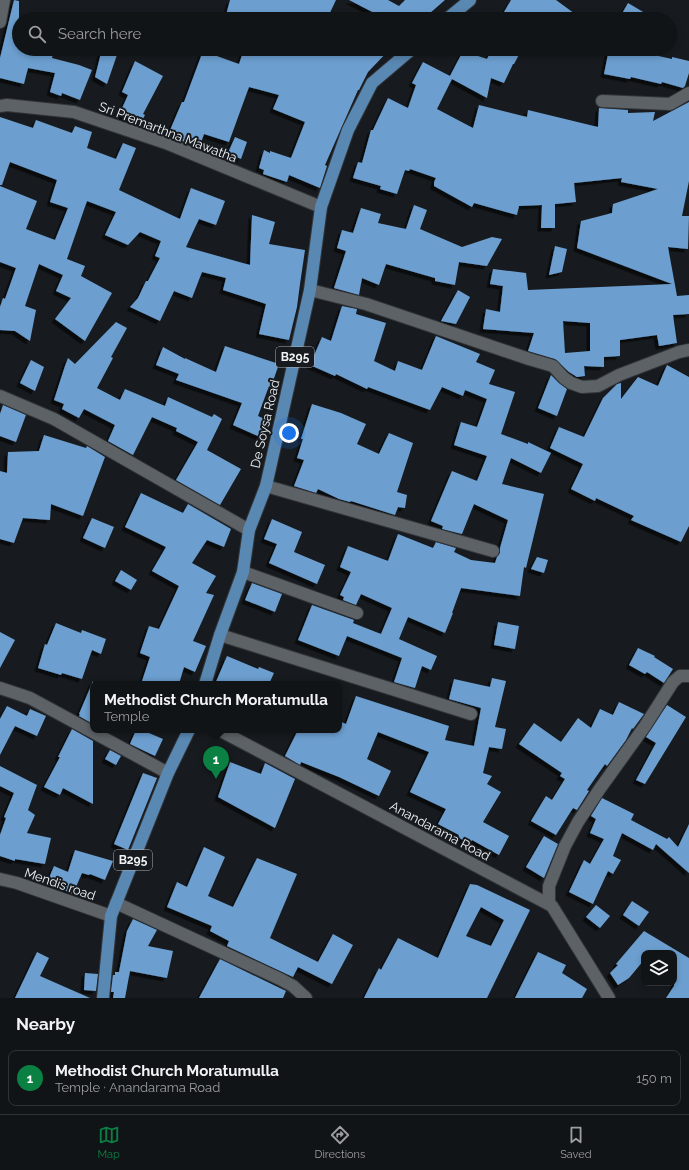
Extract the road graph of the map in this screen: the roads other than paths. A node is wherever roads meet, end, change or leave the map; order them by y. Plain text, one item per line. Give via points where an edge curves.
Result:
1 (4, 0) edge
2 (470, 0) edge
3 (455, 12) edge
4 (0, 22) edge
5 (404, 56) edge
6 (689, 93) edge
7 (602, 101) dead end
8 (0, 106) edge
9 (321, 207) junction
10 (310, 290) junction
11 (689, 350) edge
12 (0, 396) edge
13 (266, 486) junction
14 (249, 530) junction
15 (493, 551) dead end
16 (243, 572) junction
17 (357, 613) dead end
18 (220, 635) junction
19 (689, 676) edge
20 (206, 681) edge
21 (0, 688) edge
22 (471, 714) dead end
23 (90, 731) edge
24 (94, 733) edge
25 (188, 733) edge
26 (225, 733) edge
27 (168, 773) junction
28 (0, 879) edge
29 (116, 903) junction
30 (549, 904) junction
31 (111, 916) junction
32 (103, 998) edge
33 (306, 998) edge
34 (609, 998) edge

1 - 4 street
2 - 3 main road
5 - 9 main road, De Soysa Road / B295 via 372,83 348,130
6 - 7 street via 670,104
8 - 9 street, Sri Premarthna Mawatha via 74,112 166,143
9 - 10 main road, De Soysa Road / B295
10 - 11 street via 366,304 553,366 564,378 582,387 598,386 619,375
10 - 13 main road, De Soysa Road / B295
12 - 14 street via 54,419
13 - 14 main road, De Soysa Road / B295
13 - 15 street
14 - 16 main road, De Soysa Road / B295
16 - 17 street
16 - 18 main road, De Soysa Road / B295
18 - 20 main road, De Soysa Road / B295
18 - 22 street
19 - 30 street via 680,676 673,682 578,822 549,886
21 - 23 street via 30,698
24 - 27 street
25 - 27 main road, B295
26 - 30 street, Anandarama Road
27 - 29 main road, B295
28 - 31 street, Mendis road
29 - 31 main road, B295
29 - 33 street via 280,979 293,986
30 - 34 street, Anandarama Road
31 - 32 main road, B295

